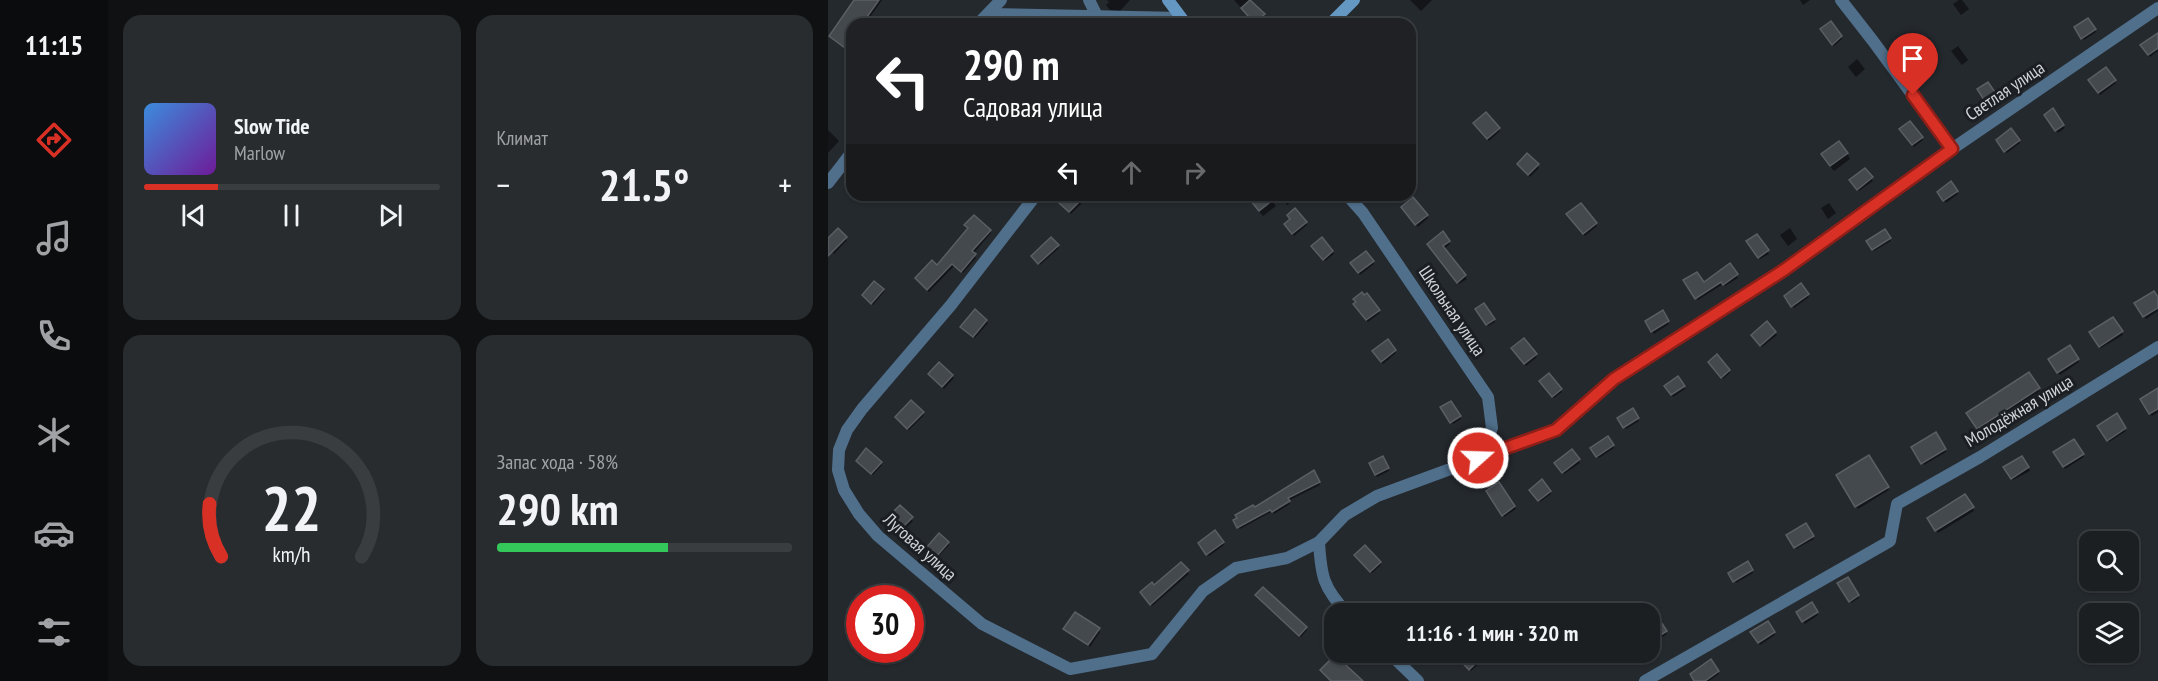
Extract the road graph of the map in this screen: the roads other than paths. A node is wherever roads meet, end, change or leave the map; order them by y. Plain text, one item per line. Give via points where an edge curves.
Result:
1 (1001, 0) edge
2 (1089, 0) edge
3 (1168, 0) edge
4 (1354, 0) edge
5 (1841, 0) edge
6 (2158, 8) edge
7 (988, 14) junction
8 (984, 18) edge
9 (1062, 18) edge
10 (1098, 18) edge
11 (1178, 18) edge
12 (1336, 18) edge
13 (1952, 149) junction
14 (846, 160) edge
15 (828, 183) edge
16 (1031, 201) edge
17 (1352, 201) edge
18 (2158, 346) edge
19 (1478, 458) junction
20 (1319, 542) junction
21 (1339, 603) edge
22 (1152, 654) joint
23 (1399, 663) edge
24 (1418, 681) edge
25 (1645, 681) edge

1 - 7 street
2 - 10 street
3 - 11 street
4 - 12 street
5 - 13 street
6 - 13 street, Светлая улица
7 - 8 street
7 - 9 street
13 - 19 street, Светлая улица via 1784,270 1614,379 1556,430
14 - 15 street
16 - 22 street, Луговая улица via 951,305 862,409 839,450 838,470 849,498 878,536 982,624 1070,669
17 - 19 street, Школьная улица via 1488,397 1492,429
18 - 25 street, Молодёжная улица via 1897,504 1890,541
19 - 20 street, Светлая улица via 1377,496 1345,514
20 - 21 street via 1321,573
20 - 22 street, Светлая улица via 1287,558 1236,568 1203,591
23 - 24 street

